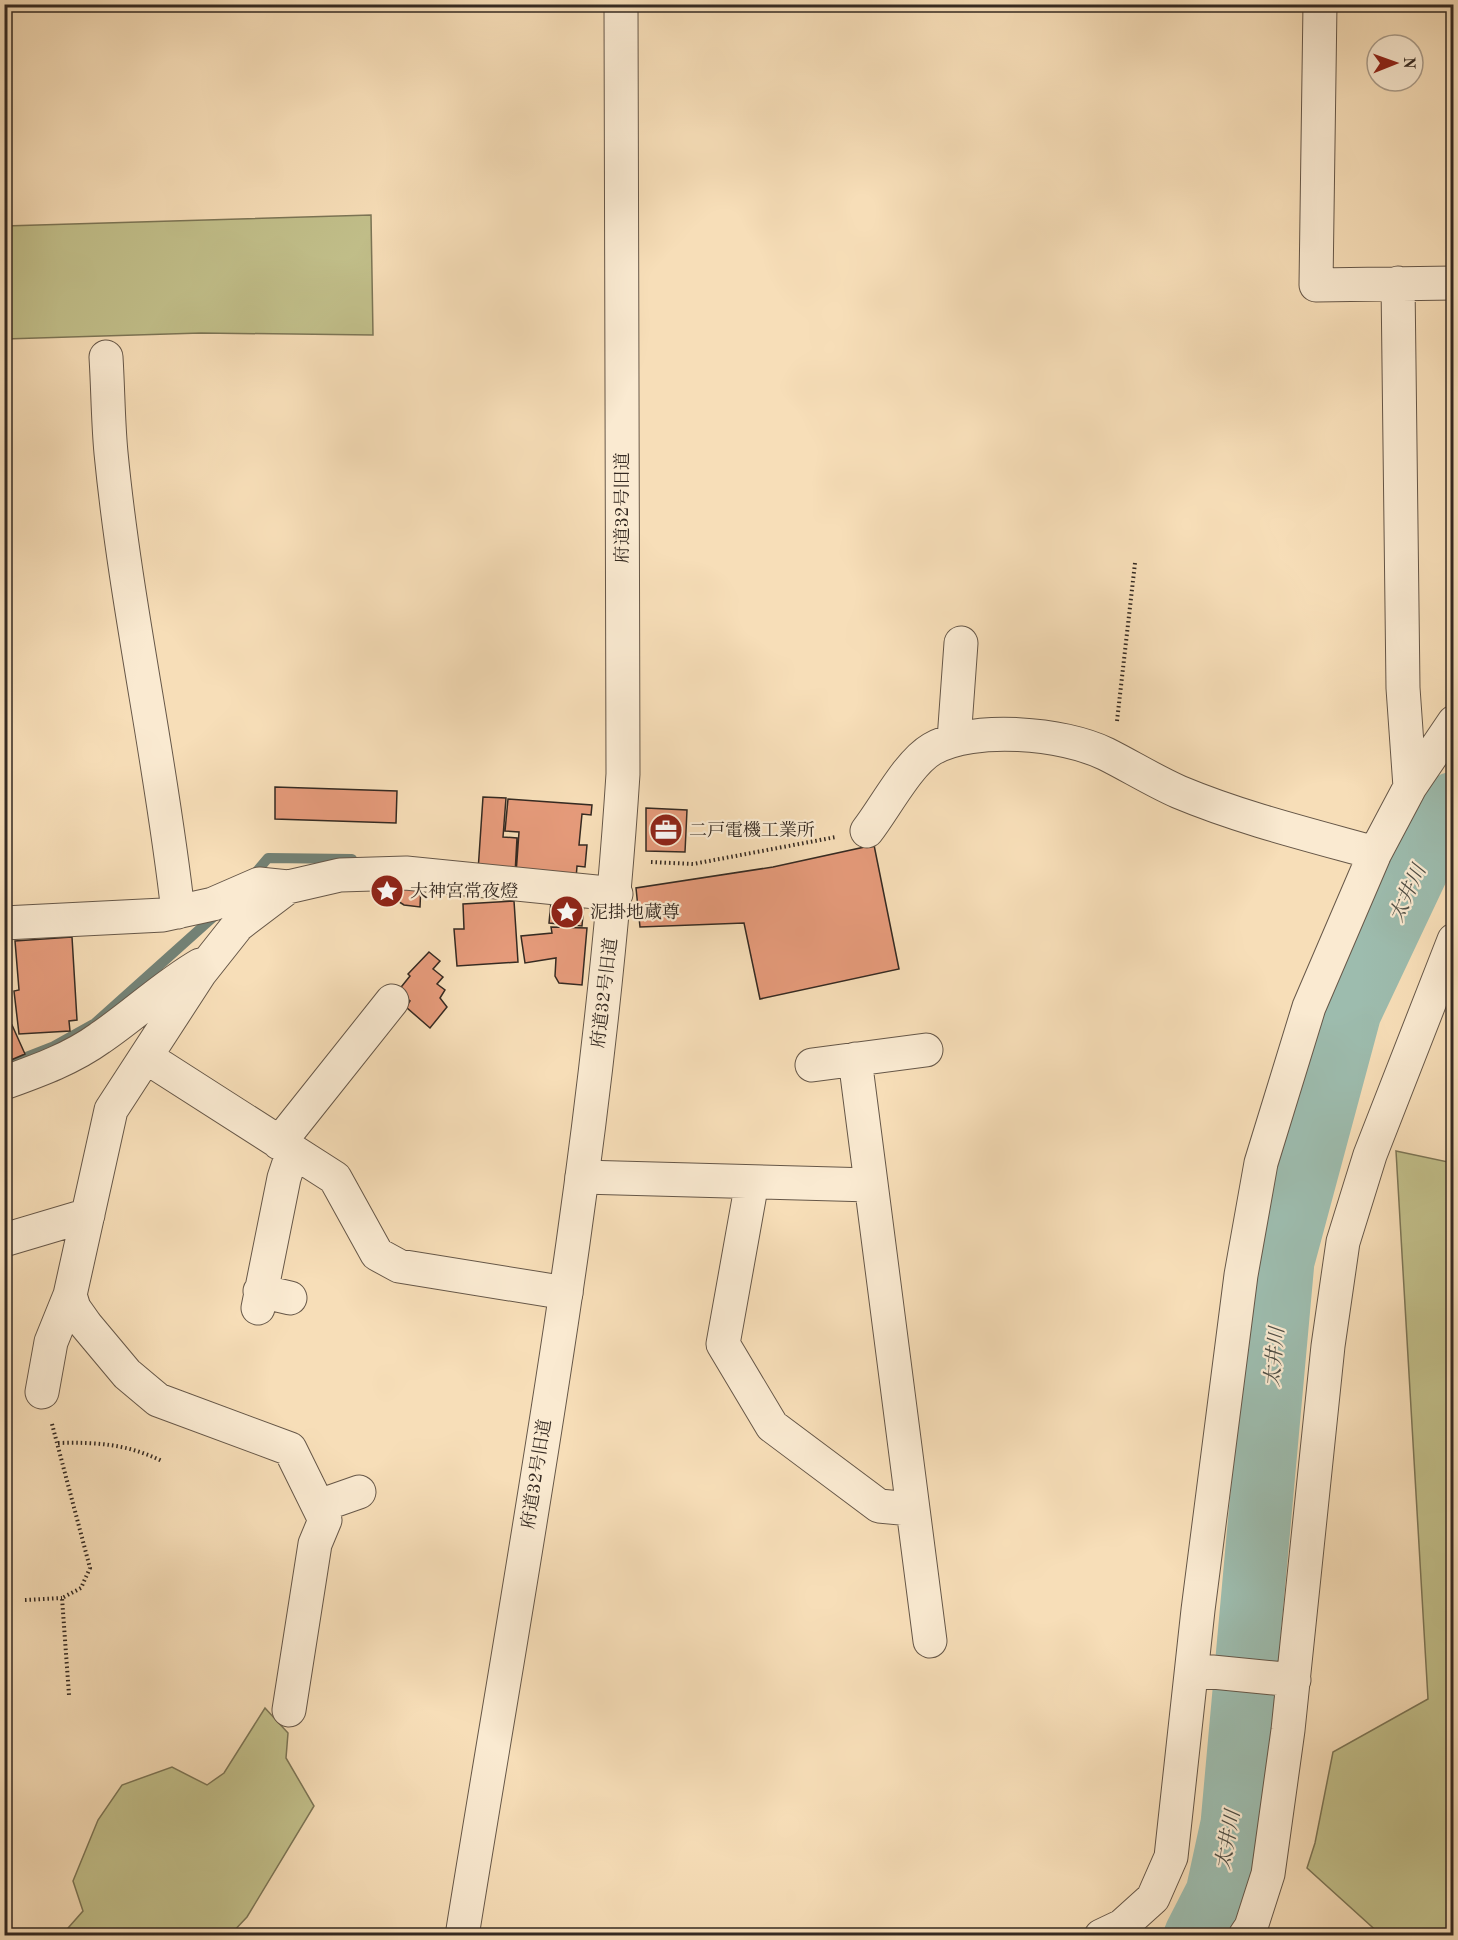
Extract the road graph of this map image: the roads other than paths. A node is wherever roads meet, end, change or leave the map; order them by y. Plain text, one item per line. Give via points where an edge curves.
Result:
1 (621, 4) edge
2 (1320, 4) edge
3 (1398, 283) junction
4 (1454, 283) edge
5 (106, 357) dead end
6 (961, 643) dead end
7 (1454, 723) edge
8 (954, 740) junction
9 (1410, 787) junction
10 (867, 831) road end
11 (1375, 853) junction
12 (288, 887) junction
13 (616, 894) junction
14 (178, 912) junction
15 (4, 924) edge
16 (1454, 940) edge
17 (212, 958) junction
18 (392, 1001) dead end
19 (926, 1050) dead end
20 (146, 1057) junction
21 (855, 1059) junction
22 (812, 1065) dead end
23 (4, 1083) edge
24 (286, 1147) junction
25 (582, 1177) junction
26 (752, 1182) junction
27 (871, 1185) junction
28 (88, 1215) junction
29 (4, 1240) edge
30 (566, 1293) junction
31 (70, 1295) junction
32 (269, 1299) dead end
33 (42, 1392) road end
34 (359, 1492) dead end
35 (319, 1506) junction
36 (911, 1509) junction
37 (930, 1641) dead end
38 (1201, 1671) junction
39 (1286, 1680) junction
40 (289, 1710) dead end
41 (462, 1935) edge
42 (1101, 1935) edge
43 (1245, 1935) edge

1 - 13 street, 府道32号旧道 via 623,774
2 - 3 street via 1316,285
3 - 4 street
3 - 9 street via 1402,688
5 - 14 street via 111,452 170,836
6 - 8 street
7 - 9 street
8 - 10 street via 931,750 901,782
8 - 11 street via 1002,735 1050,737 1111,757 1178,792
9 - 11 street
11 - 38 street via 1309,1006 1261,1163 1241,1275
12 - 13 street via 340,875 406,873
12 - 14 street via 259,884 213,904
12 - 17 street via 238,926
13 - 25 street, 府道32号旧道
14 - 15 street
16 - 39 street via 1370,1155 1343,1242
17 - 20 street
17 - 23 street via 177,978 99,1039 53,1065
18 - 24 street
19 - 21 street
20 - 24 street
20 - 28 street via 111,1110
21 - 22 street
21 - 27 street
24 - 30 street via 335,1178 377,1254 399,1266
24 - 32 street
25 - 26 street
25 - 30 street, 府道32号旧道
26 - 27 street
26 - 36 street via 723,1344 772,1426 879,1506
27 - 36 street
28 - 29 street
28 - 31 street
30 - 41 street, 府道32号旧道
31 - 33 street via 51,1342
31 - 35 street via 86,1325 127,1374 158,1400 290,1449
34 - 35 street
35 - 40 street via 326,1520 315,1544
36 - 37 street
38 - 39 street
38 - 42 street via 1171,1857 1153,1898 1122,1926
39 - 43 street via 1268,1874 1251,1928

